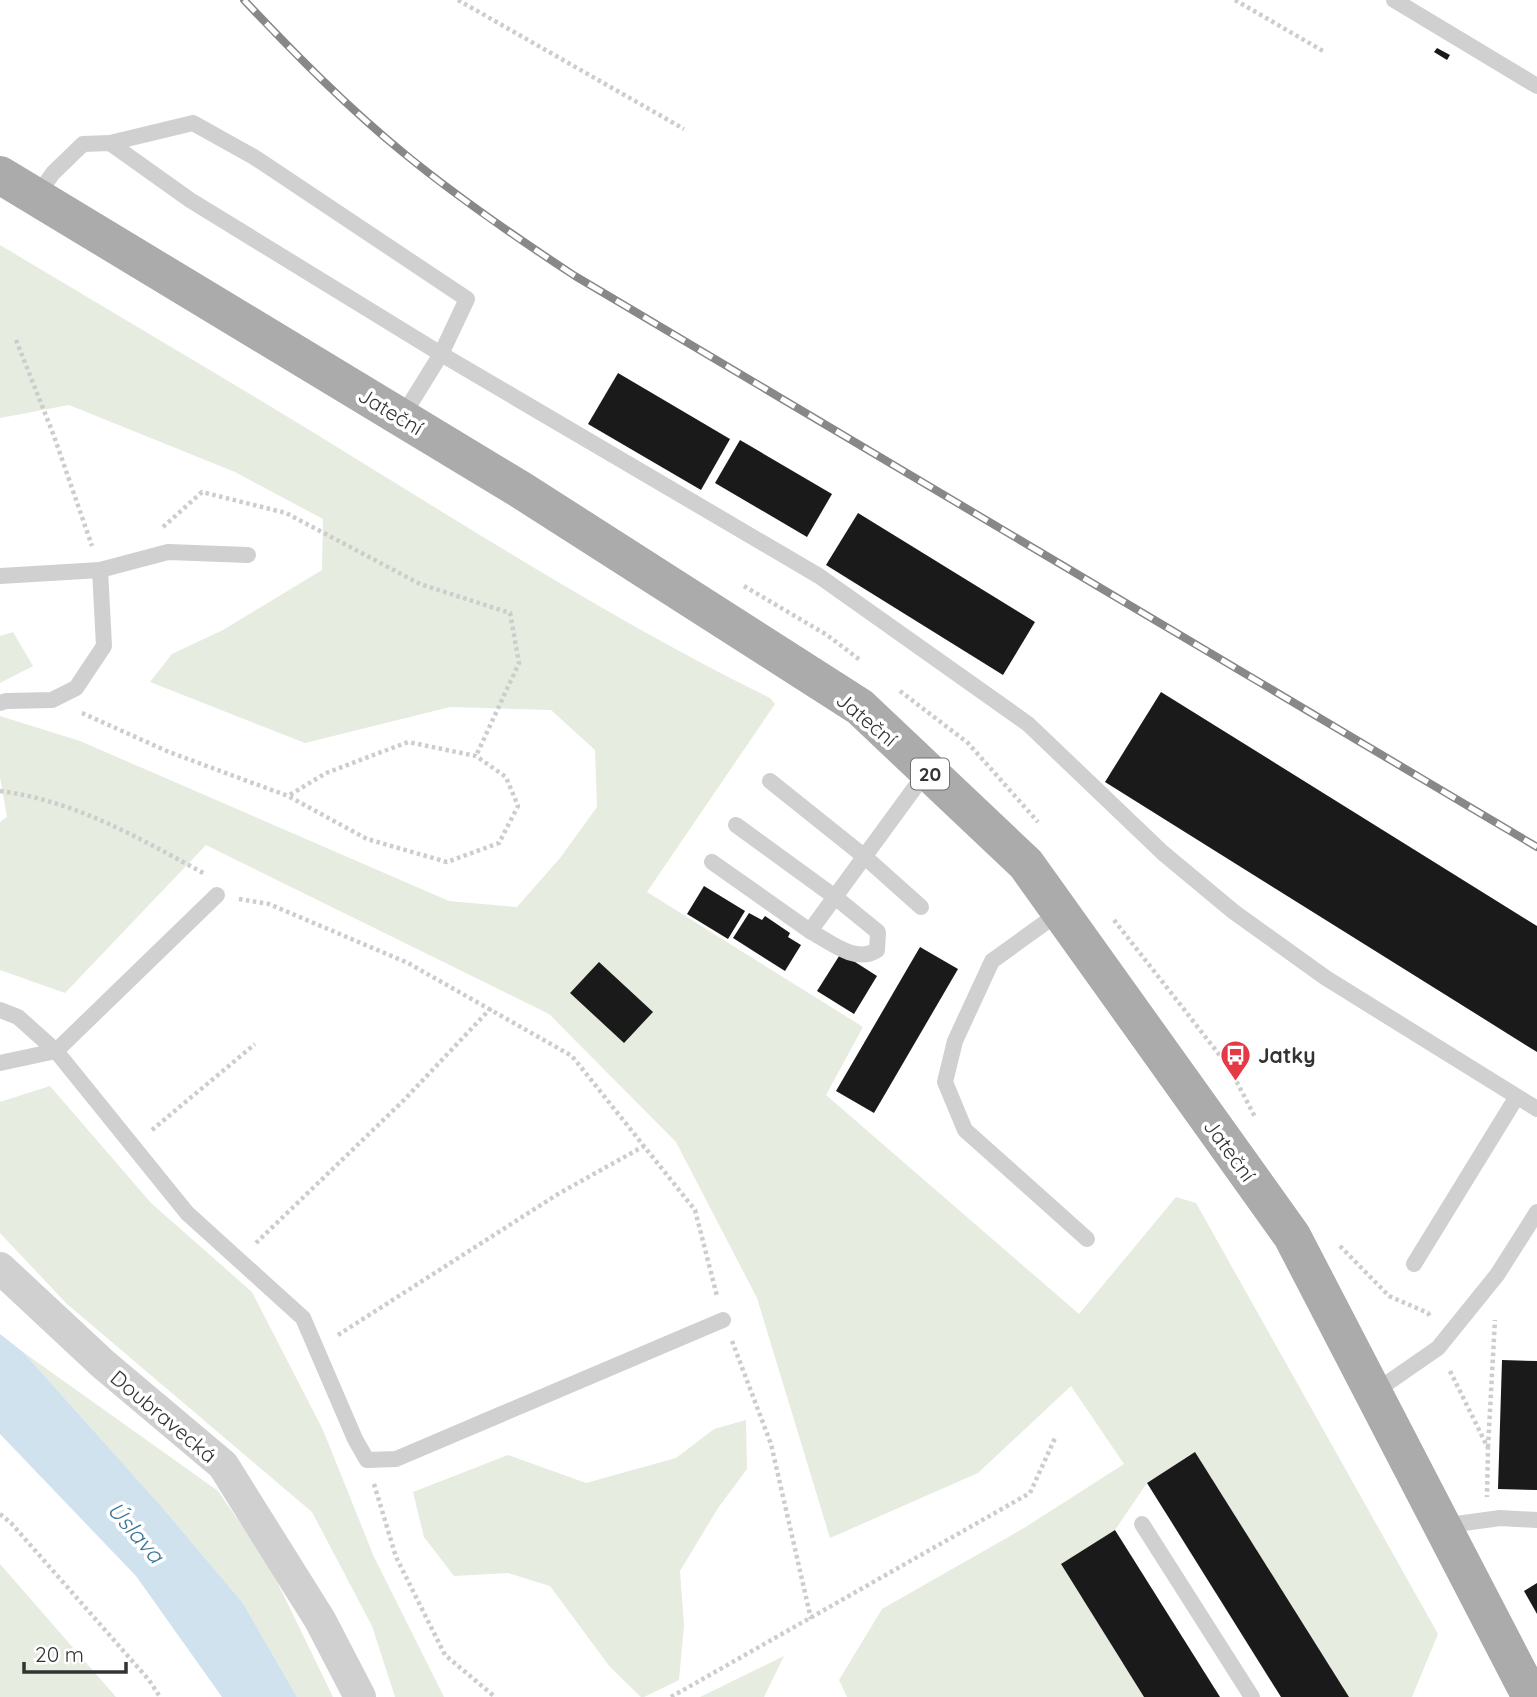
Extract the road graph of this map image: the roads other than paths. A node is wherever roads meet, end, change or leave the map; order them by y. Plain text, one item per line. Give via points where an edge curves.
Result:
1 (1394, 0) edge
2 (1537, 86) edge
3 (110, 143) junction
4 (0, 175) edge
5 (36, 197) junction
6 (441, 354) junction
7 (401, 418) junction
8 (248, 555) dead end
9 (100, 570) junction
10 (0, 576) edge
11 (0, 703) edge
12 (927, 771) junction
13 (770, 781) dead end
14 (736, 825) dead end
15 (865, 858) junction
16 (712, 862) dead end
17 (217, 895) road end
18 (835, 897) junction
19 (921, 907) dead end
20 (1060, 912) junction
21 (810, 931) junction
22 (0, 1010) edge
23 (56, 1051) junction
24 (0, 1063) edge
25 (1516, 1098) junction
26 (1537, 1109) edge
27 (1537, 1212) edge
28 (1087, 1239) dead end
29 (1414, 1264) dead end
30 (0, 1268) edge
31 (723, 1320) road end
32 (1373, 1393) junction
33 (1537, 1520) edge
34 (1142, 1524) dead end
35 (1442, 1526) junction
36 (360, 1697) edge
37 (1252, 1697) edge
38 (1531, 1697) edge

1 - 2 lane
3 - 5 lane via 83,144
3 - 6 lane via 190,200
3 - 6 lane via 193,123 254,157 467,299
4 - 5 main road, Jateční / 20
5 - 7 main road, Jateční / 20
6 - 7 lane
6 - 25 lane via 819,576 1028,724 1163,853 1234,912 1326,978
7 - 12 main road, Jateční / 20 via 522,490 860,708
8 - 9 lane via 168,552
9 - 10 lane
9 - 11 lane via 104,646 76,688 52,700
12 - 15 lane
12 - 20 main road, Jateční / 20 via 1026,864
13 - 15 lane
14 - 18 lane
15 - 18 lane
15 - 19 lane
16 - 21 lane
17 - 23 lane
18 - 21 lane
18 - 21 lane via 878,932 877,950 858,956
20 - 28 lane via 992,961 955,1041 945,1082 965,1130
20 - 32 main road, Jateční / 20 via 1292,1236
22 - 23 lane via 18,1017
23 - 24 lane
23 - 31 lane via 187,1213 303,1318 367,1460 396,1459
25 - 26 lane
25 - 29 lane
27 - 32 lane via 1497,1275 1438,1348
30 - 36 street, Doubravecká via 103,1364 223,1465 320,1620
32 - 35 main road, Jateční / 20
33 - 35 lane via 1500,1518
34 - 37 lane
35 - 38 main road, Jateční / 20

